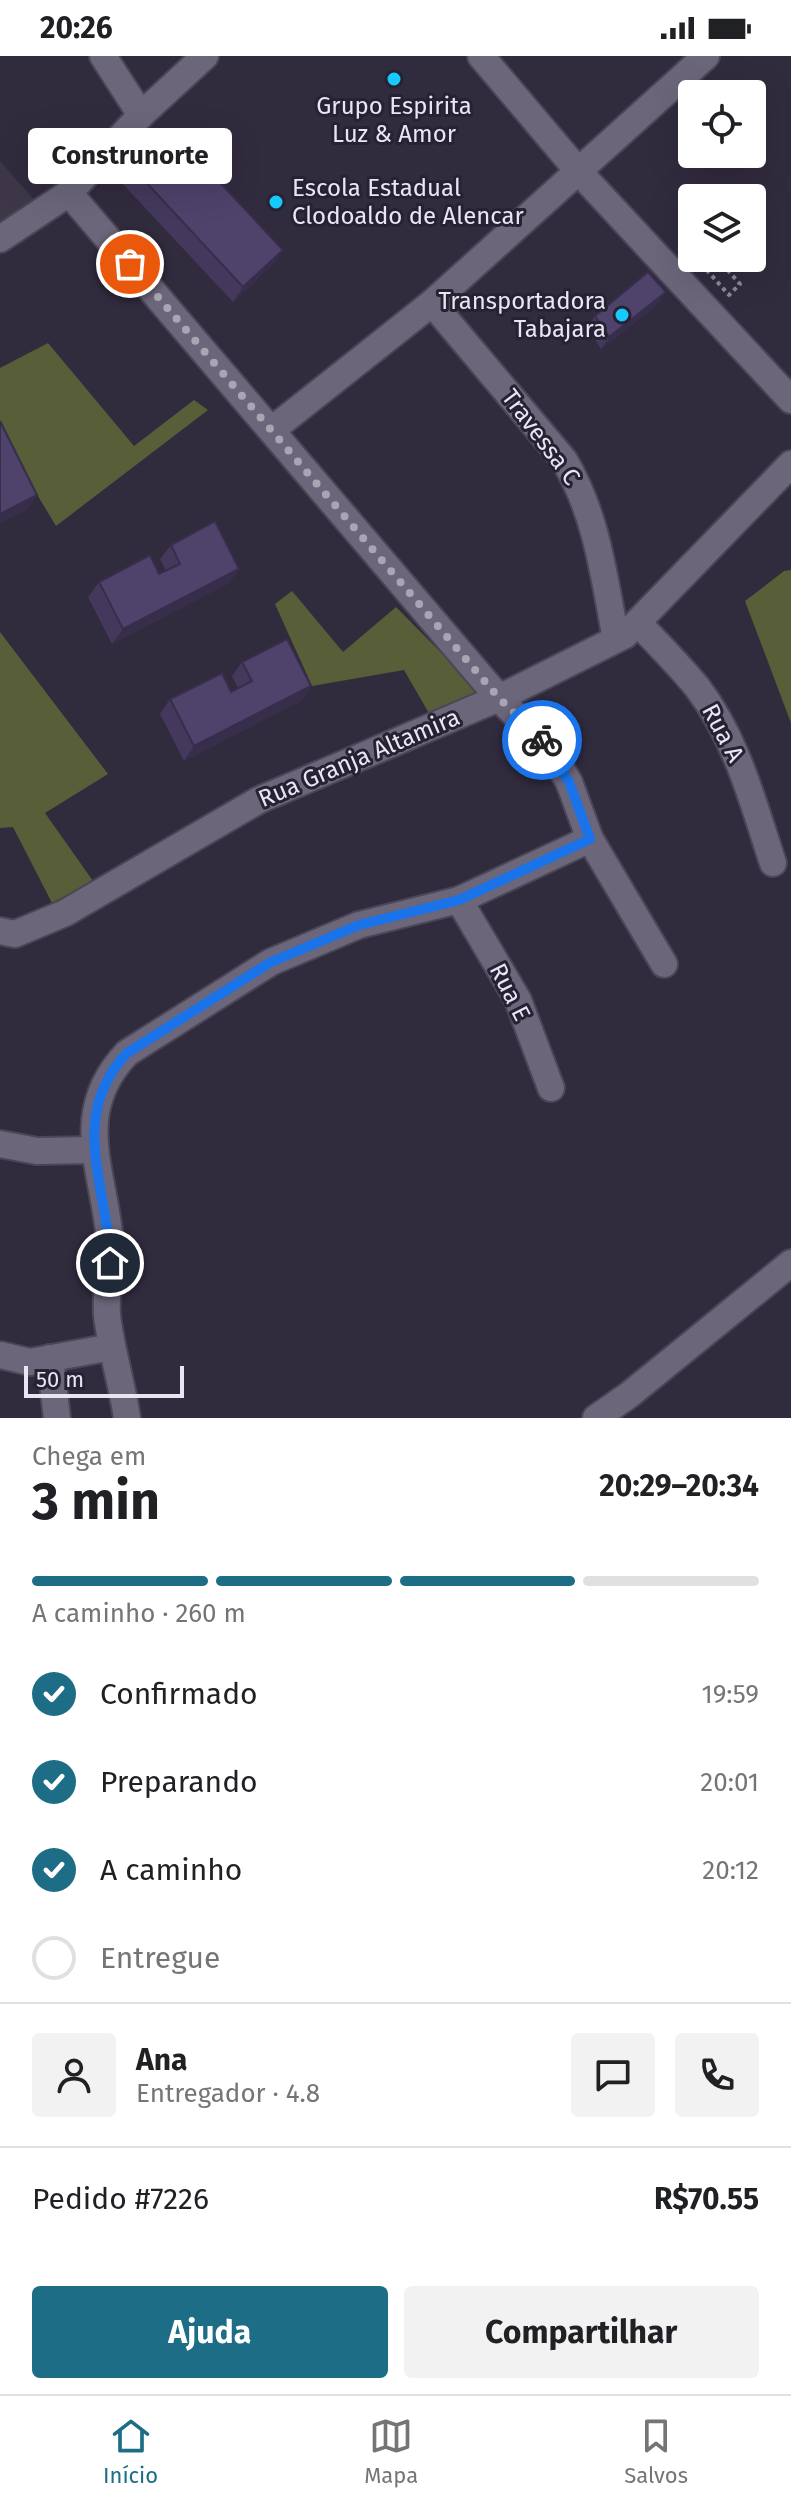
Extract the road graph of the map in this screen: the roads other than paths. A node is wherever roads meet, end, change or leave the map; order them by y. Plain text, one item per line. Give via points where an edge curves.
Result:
1 (103, 56) edge
2 (205, 56) edge
3 (481, 56) edge
4 (706, 56) edge
5 (141, 115) junction
6 (579, 172) junction
7 (69, 193) junction
8 (0, 239) edge
9 (432, 303) junction
10 (791, 400) edge
11 (273, 429) junction
12 (791, 464) edge
13 (638, 623) junction
14 (616, 639) junction
15 (499, 698) junction
16 (590, 839) junction
17 (773, 863) dead end
18 (459, 900) junction
19 (7, 932) edge
20 (664, 964) dead end
21 (551, 1088) dead end
22 (0, 1144) edge
23 (94, 1150) junction
24 (791, 1263) edge
25 (112, 1347) junction
26 (0, 1355) edge
27 (50, 1358) junction
28 (57, 1418) edge
29 (127, 1418) edge
30 (596, 1418) edge

1 - 5 street
2 - 5 street
3 - 6 street
4 - 6 street
5 - 7 street
6 - 9 street
6 - 10 street
7 - 8 street
7 - 11 street
9 - 11 street
9 - 14 street, Travessa C via 578,483 594,525
11 - 15 street
12 - 13 street, Rua Granja Altamira
13 - 14 street, Rua Granja Altamira
13 - 17 street, Rua A via 710,707 742,766
14 - 15 street, Rua Granja Altamira
15 - 16 street via 552,753
15 - 19 street, Rua Granja Altamira via 259,800 78,906
16 - 18 street
16 - 20 street
18 - 21 street, Rua E via 518,1000
18 - 23 street via 359,925 271,962 127,1053 100,1096
22 - 23 street via 37,1151
23 - 25 street via 110,1245 107,1299
24 - 30 street
25 - 27 street
25 - 29 street
26 - 27 street via 30,1362
27 - 28 street

